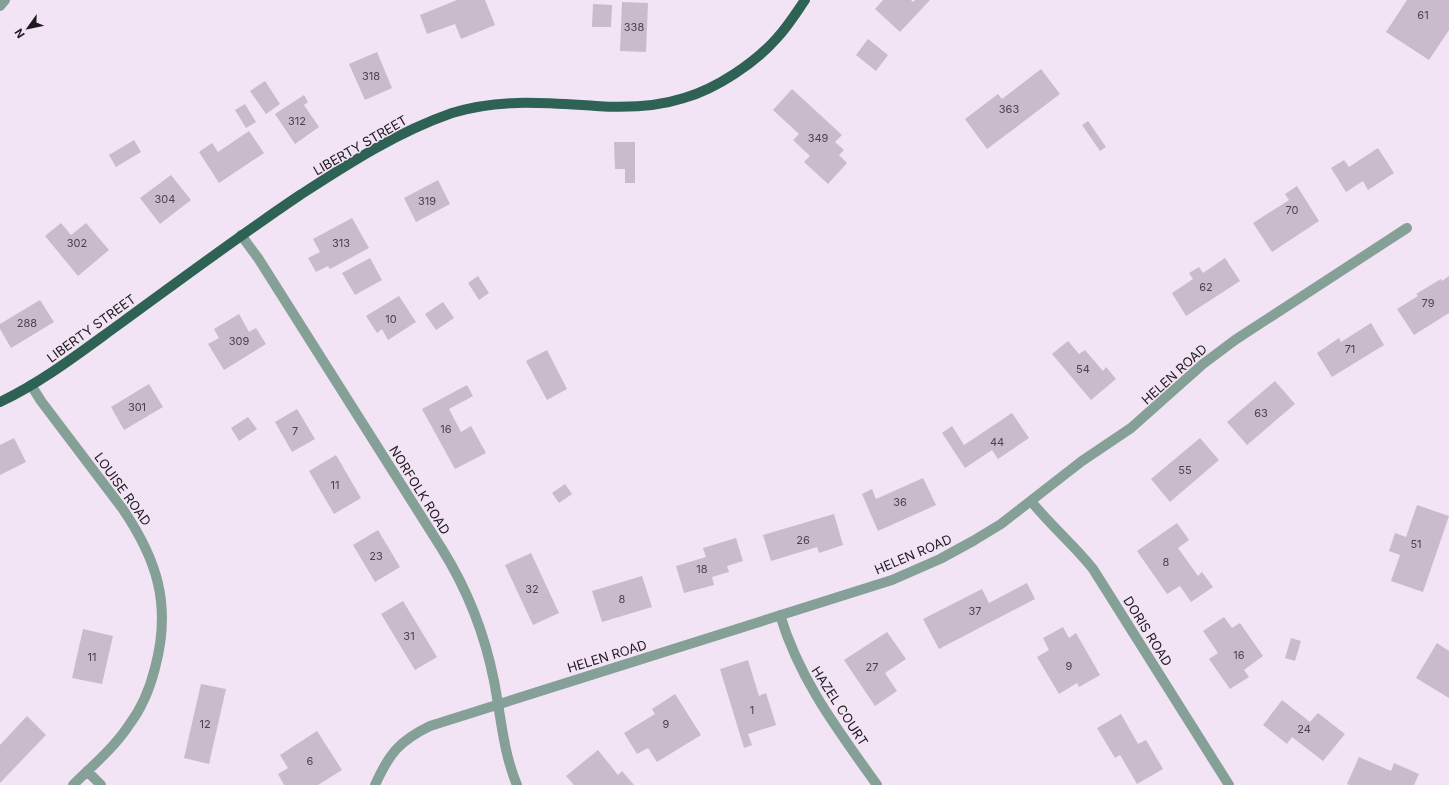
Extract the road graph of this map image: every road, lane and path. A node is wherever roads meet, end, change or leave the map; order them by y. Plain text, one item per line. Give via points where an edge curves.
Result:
1 (5, 0) edge
2 (805, 0) edge
3 (0, 6) edge
4 (1407, 228) dead end
5 (241, 235) junction
6 (31, 386) junction
7 (0, 402) edge
8 (1031, 501) junction
9 (780, 615) junction
10 (498, 704) junction
11 (87, 771) junction
12 (73, 785) edge
13 (101, 785) edge
14 (375, 785) edge
15 (516, 785) edge
16 (877, 785) edge
17 (1229, 785) edge

1 - 3 street
2 - 5 main road, LIBERTY STREET via 788,25 766,49 728,77 701,92 672,102 636,106 520,102 465,109 391,140
4 - 8 street, HELEN ROAD via 1218,352 1131,428 1082,461
5 - 6 main road, LIBERTY STREET via 53,373
5 - 10 street, NORFOLK ROAD via 453,566 476,620 491,668
6 - 7 main road, LIBERTY STREET
6 - 11 street, LOUISE ROAD via 134,524 149,555 160,587 163,620 158,656 145,699 121,736
8 - 9 street, HELEN ROAD via 983,536 924,566 892,580
8 - 17 street, DORIS ROAD via 1093,569
9 - 10 street, HELEN ROAD
9 - 16 street, HAZEL COURT via 796,658 818,700
10 - 14 street, HELEN ROAD via 430,726 409,738 391,754
10 - 15 street, NORFOLK ROAD via 505,746
11 - 12 street, LOUISE ROAD
11 - 13 street

